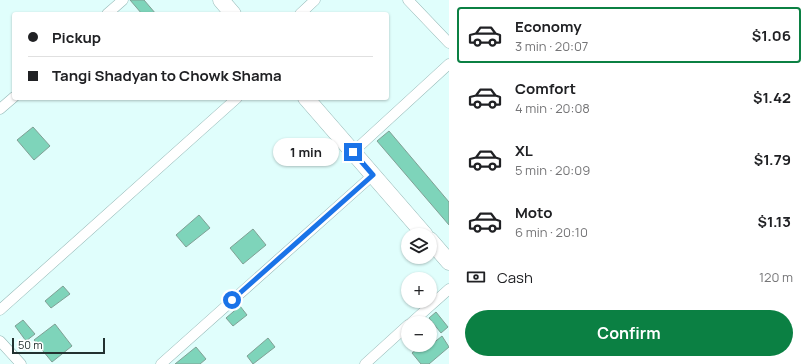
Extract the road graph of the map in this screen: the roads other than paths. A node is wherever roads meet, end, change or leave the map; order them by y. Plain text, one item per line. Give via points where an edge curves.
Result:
1 (123, 0) edge
2 (221, 0) edge
3 (315, 0) edge
4 (408, 0) edge
5 (109, 12) edge
6 (231, 12) edge
7 (302, 12) edge
8 (449, 43) edge
9 (449, 64) edge
10 (12, 99) edge
11 (235, 100) edge
12 (308, 100) edge
13 (0, 109) edge
14 (353, 152) junction
15 (373, 175) junction
16 (419, 228) edge
17 (449, 289) edge
18 (0, 310) edge
19 (419, 316) edge
20 (401, 331) edge
21 (0, 341) edge
22 (21, 364) edge
23 (161, 364) edge
24 (365, 364) edge

1 - 5 street
2 - 6 main road
3 - 7 street
4 - 8 street
9 - 14 street
10 - 13 street
11 - 18 street
12 - 14 main road
14 - 15 main road
15 - 16 main road
15 - 23 street
17 - 19 street
20 - 24 street
21 - 22 street

